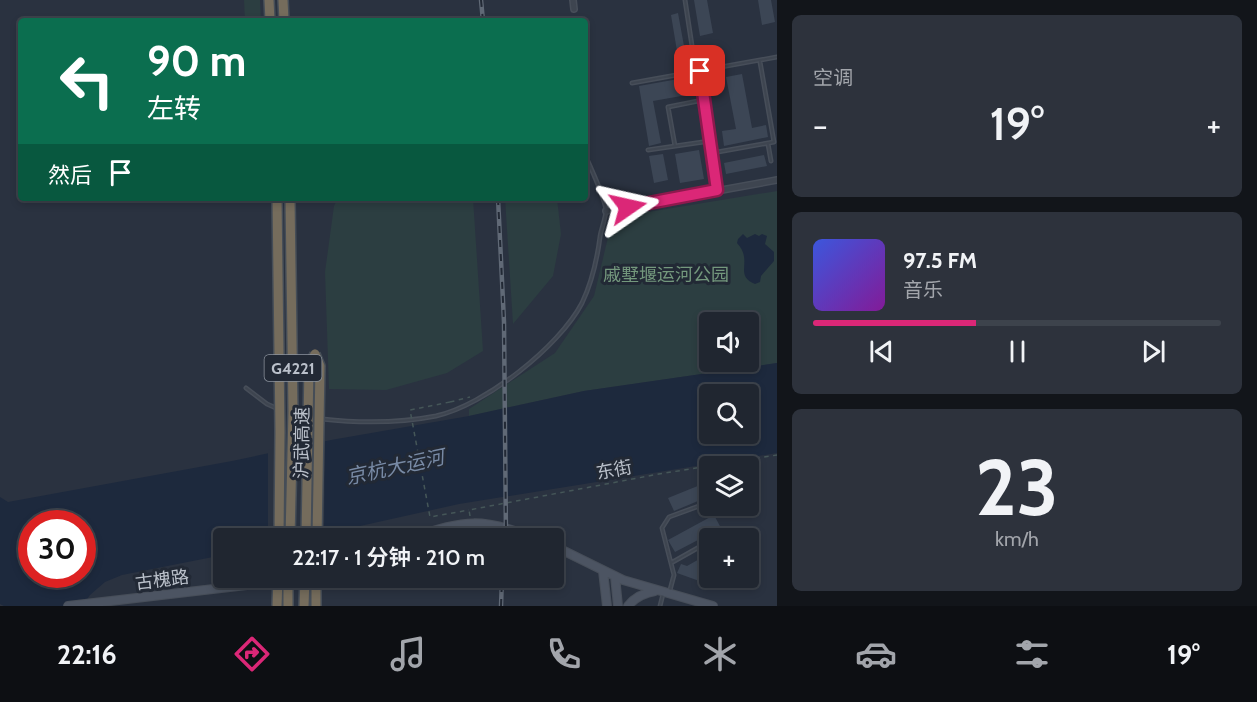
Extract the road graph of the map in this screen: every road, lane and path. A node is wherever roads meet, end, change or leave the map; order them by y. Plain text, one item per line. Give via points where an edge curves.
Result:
1 (269, 0) edge
2 (283, 0) edge
3 (573, 0) edge
4 (685, 0) edge
5 (574, 9) dead end
6 (270, 18) edge
7 (284, 18) edge
8 (777, 57) edge
9 (760, 60) junction
10 (698, 72) junction
11 (632, 83) dead end
12 (704, 100) junction
13 (710, 141) junction
14 (768, 143) junction
15 (675, 146) junction
16 (648, 150) dead end
17 (712, 153) junction
18 (588, 162) edge
19 (771, 162) dead end
20 (777, 180) edge
21 (717, 190) junction
22 (277, 201) edge
23 (290, 201) edge
24 (606, 212) junction
25 (246, 388) dead end
26 (483, 394) junction
27 (309, 418) dead end
28 (318, 419) dead end
29 (777, 455) edge
30 (699, 506) edge
31 (469, 510) junction
32 (470, 522) junction
33 (279, 528) edge
34 (290, 528) edge
35 (306, 528) edge
36 (317, 528) edge
37 (441, 528) edge
38 (507, 528) edge
39 (699, 547) edge
40 (564, 550) edge
41 (671, 563) junction
42 (603, 571) junction
43 (615, 576) junction
44 (219, 588) edge
45 (278, 588) edge
46 (288, 588) edge
47 (305, 588) edge
48 (316, 588) edge
49 (664, 592) junction
50 (69, 606) edge
51 (277, 606) edge
52 (288, 606) edge
53 (304, 606) edge
54 (315, 606) edge
55 (607, 606) edge
56 (618, 606) edge
57 (628, 606) edge
58 (660, 606) edge
59 (713, 606) edge

1 - 6 highway
2 - 7 highway
3 - 5 street
4 - 10 lane
8 - 9 lane
9 - 10 lane
9 - 14 lane via 774,142
10 - 11 lane
10 - 12 lane
12 - 13 lane
12 - 15 lane via 668,107
13 - 15 lane
13 - 17 lane
14 - 17 lane
14 - 19 lane
15 - 16 lane
17 - 21 lane
18 - 24 lane
20 - 21 street
21 - 24 street
22 - 33 highway, 沪武高速 / G4221, bridge
23 - 34 highway, 沪武高速 / G4221, bridge
24 - 26 lane via 596,268 581,304 538,357
25 - 27 lane via 267,404
26 - 28 lane via 437,416 389,421
26 - 31 path, 东街, bridge via 410,410 430,517
29 - 31 path, 东街
30 - 41 lane via 669,517 662,528
31 - 32 path
32 - 37 street
32 - 38 street
35 - 36 highway, 沪武高速 / G4221, bridge via 309,366 315,354 320,366
39 - 41 lane
40 - 42 street
41 - 49 lane via 674,575
42 - 43 street
42 - 55 street
43 - 49 street
43 - 56 street
44 - 50 street, 古槐路
45 - 51 highway, bridge
46 - 52 highway, bridge
47 - 53 highway
48 - 54 highway
49 - 57 street via 646,592
49 - 58 lane
49 - 59 street

